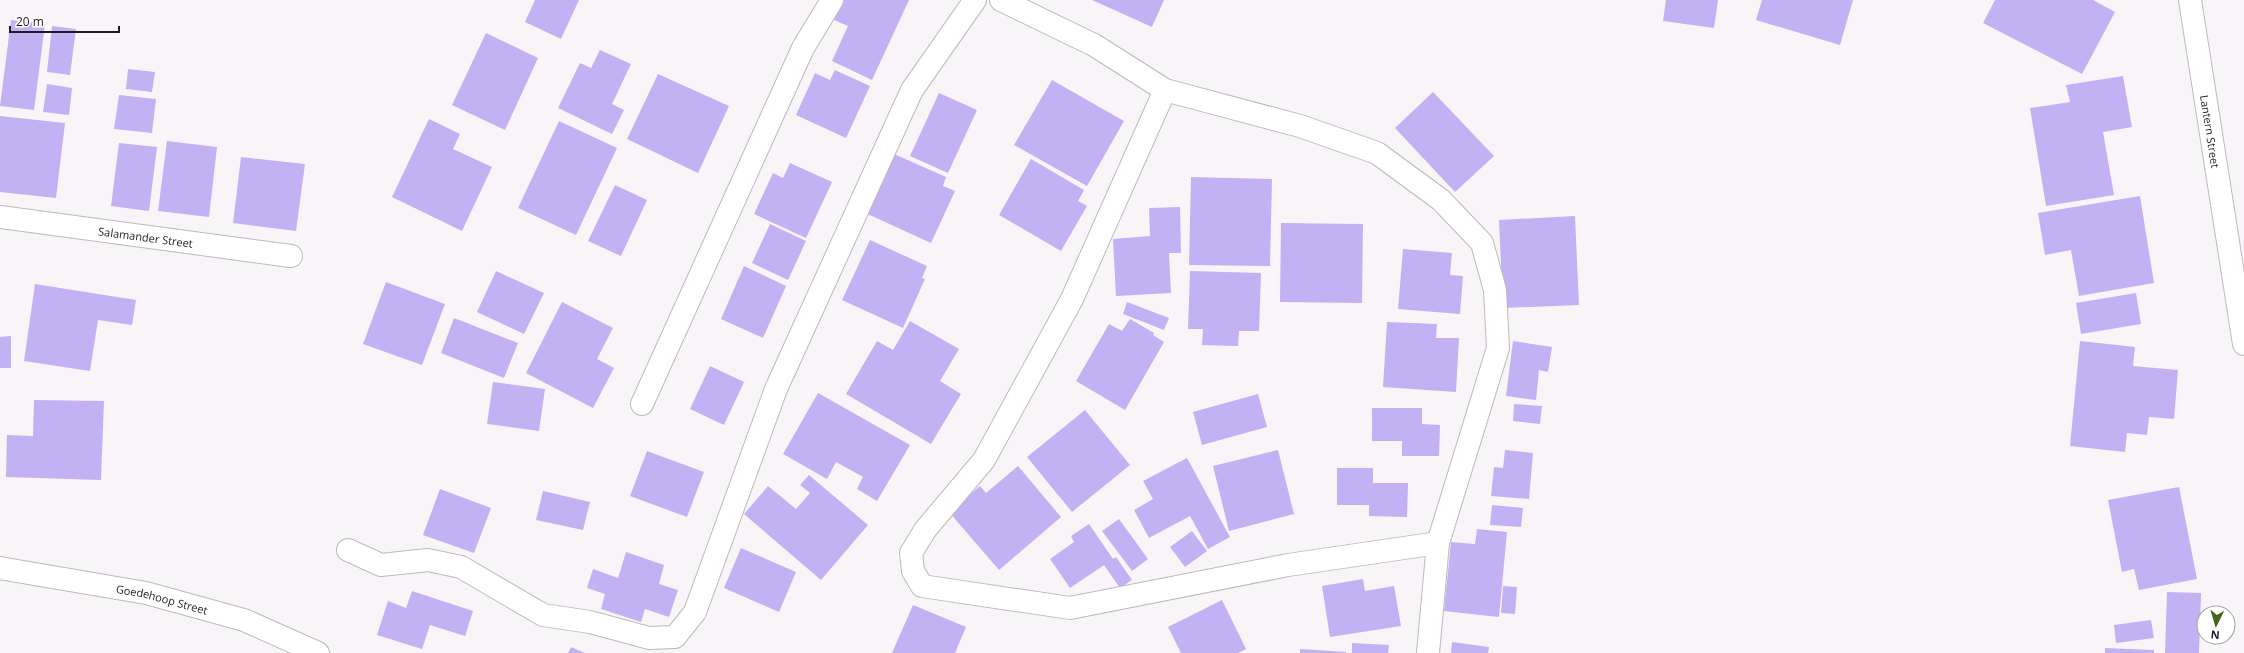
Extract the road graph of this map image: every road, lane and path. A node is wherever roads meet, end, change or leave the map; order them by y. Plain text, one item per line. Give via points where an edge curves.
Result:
1 (832, 0) edge
2 (975, 0) edge
3 (1001, 0) edge
4 (2190, 0) edge
5 (1165, 90) junction
6 (0, 217) edge
7 (291, 256) dead end
8 (2238, 262) edge
9 (2244, 344) edge
10 (642, 404) dead end
11 (1438, 543) junction
12 (348, 550) dead end
13 (0, 568) edge
14 (318, 653) edge
15 (1428, 653) edge

1 - 10 street via 803,48
2 - 12 street via 912,90 776,389 695,612 675,636 649,638 590,622 543,615 461,567 428,560 381,565
3 - 5 street via 1094,45
4 - 8 street, Lantern Street
5 - 11 street via 1300,126 1377,154 1440,200 1482,243 1495,290 1498,348
5 - 11 street via 1072,299 984,460 925,530 911,552 913,571 922,586 1070,608 1288,565
6 - 7 street, Salamander Street
8 - 9 street, Lantern Street
11 - 15 street
13 - 14 street, Goedehoop Street via 146,593 244,620

